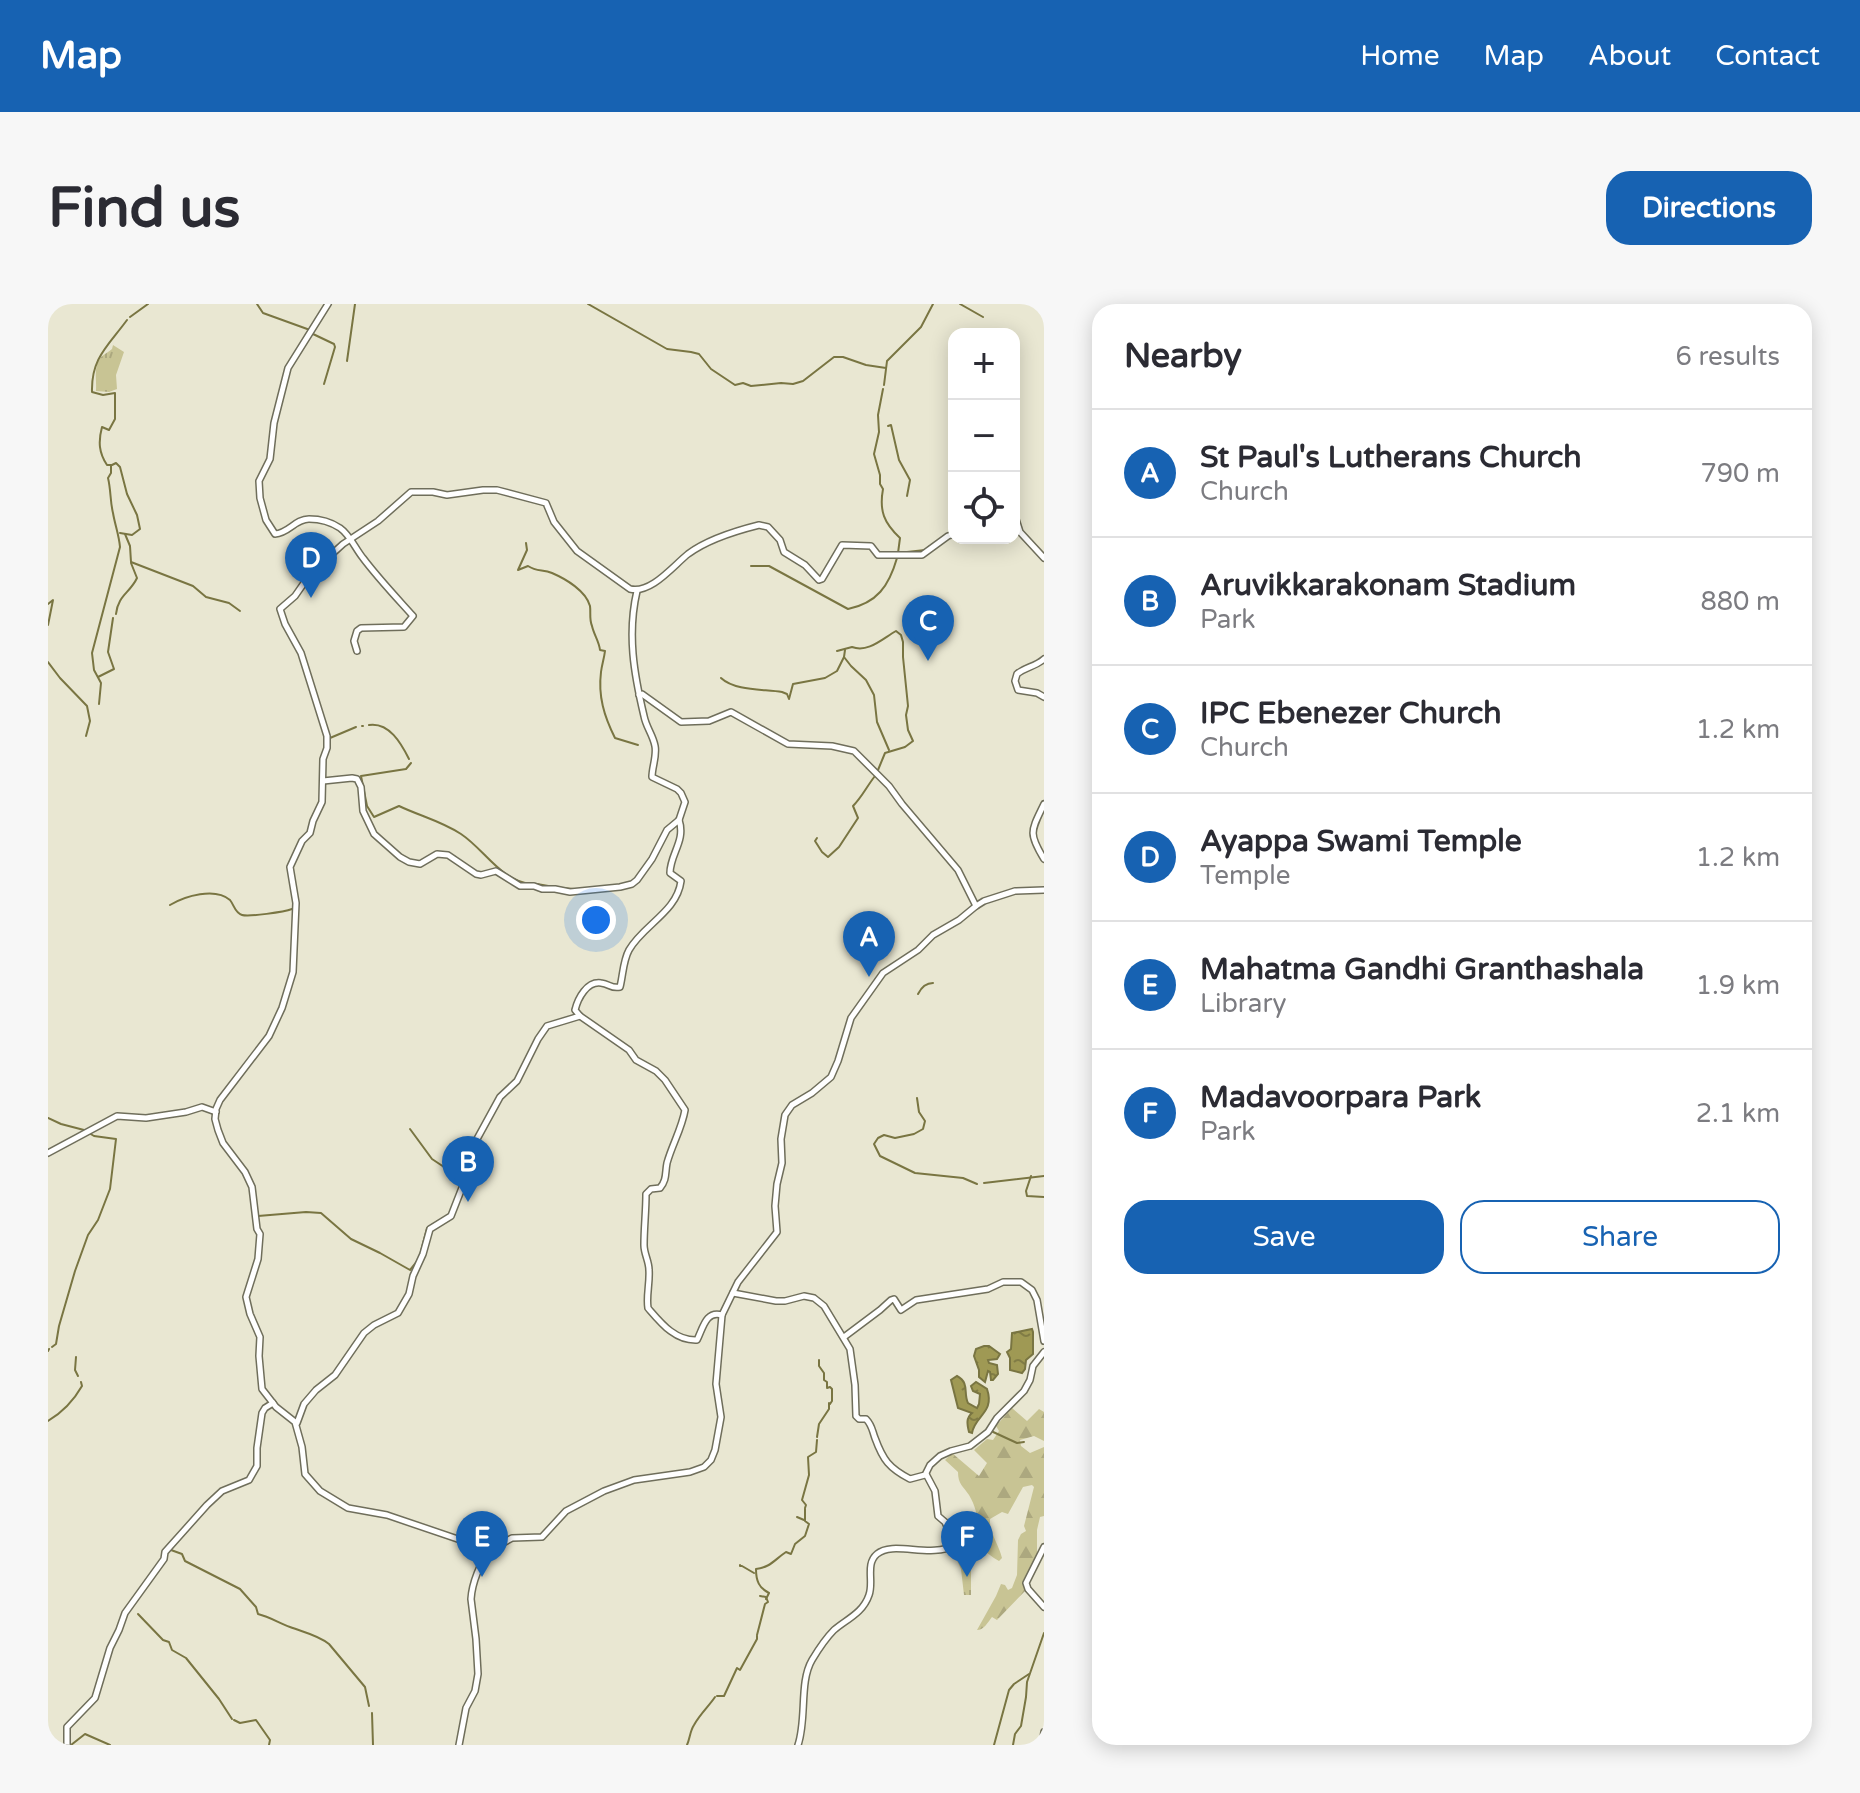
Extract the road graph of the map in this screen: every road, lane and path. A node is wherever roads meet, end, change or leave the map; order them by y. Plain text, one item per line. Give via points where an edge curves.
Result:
1 (328, 304) edge
2 (1020, 532) edge
3 (948, 536) edge
4 (350, 538) junction
5 (1044, 558) edge
6 (637, 591) junction
7 (357, 651) dead end
8 (1044, 659) edge
9 (639, 695) junction
10 (1044, 697) edge
11 (323, 781) junction
12 (1044, 804) edge
13 (679, 820) junction
14 (1044, 859) edge
15 (1044, 888) edge
16 (976, 906) junction
17 (580, 1016) junction
18 (216, 1112) junction
19 (48, 1153) edge
20 (733, 1293) junction
21 (722, 1315) junction
22 (844, 1337) junction
23 (1044, 1341) edge
24 (1044, 1352) edge
25 (272, 1404) junction
26 (296, 1424) junction
27 (926, 1474) junction
28 (1044, 1547) edge
29 (490, 1550) junction
30 (1044, 1607) edge
31 (1044, 1732) edge
32 (67, 1745) edge
33 (459, 1745) edge
34 (798, 1745) edge
35 (1042, 1745) edge

1 - 4 street via 289,366 259,490 275,534 308,519 336,525
2 - 5 street
3 - 6 street via 922,555 878,555 870,546 842,545 819,580 784,552 768,527 759,525 706,543
4 - 6 street via 411,492 497,490 546,503 577,551
4 - 7 street via 413,616 404,627 361,628 354,641
4 - 11 street via 280,609 301,653 327,736
6 - 9 street via 631,642
8 - 10 street via 1020,671 1015,681 1018,690
9 - 13 street via 655,745 652,777 681,793 685,802
9 - 16 street via 681,722 709,721 731,712 788,744 854,751 958,870
11 - 13 street via 357,779 374,834 409,862 420,864 444,854 476,874 496,871 520,886 570,892 632,884
11 - 18 street via 322,802 290,867 295,950 282,1008 269,1036
12 - 14 street via 1032,836
13 - 17 street via 681,838 670,873 681,881 680,890 626,955 620,987 589,986 576,1004
15 - 16 street via 1004,894
16 - 20 street via 883,973 851,1018 831,1077 788,1110 781,1139 777,1232
17 - 21 street via 656,1071 685,1110 665,1182 646,1194 648,1308 675,1335 691,1340 697,1340 711,1315
17 - 26 street via 547,1026 477,1139 451,1216 427,1234 398,1313 364,1333 335,1375 304,1404
18 - 19 street via 202,1107 146,1118 117,1116
18 - 25 street via 223,1143 252,1187 260,1248 246,1297 260,1337 262,1389
20 - 21 street
20 - 22 street via 776,1301 814,1298
21 - 29 street via 716,1384 720,1426 707,1465 620,1484 566,1511 542,1537 512,1538
22 - 23 street via 894,1299 901,1310 916,1300 1015,1281 1035,1295
22 - 27 street via 854,1370 856,1416 871,1424 883,1458 893,1469 910,1479
24 - 27 street via 1024,1391 988,1432 970,1446 940,1456
25 - 26 street
25 - 32 street via 262,1413 257,1466 249,1480 222,1491 165,1552 125,1613 95,1698 67,1727
26 - 29 street via 305,1474 329,1497 348,1508
27 - 34 street via 938,1516 955,1545 876,1554 868,1598 858,1613 831,1633 809,1665
28 - 30 street via 1026,1583
29 - 33 street via 472,1590 478,1674
31 - 35 street

